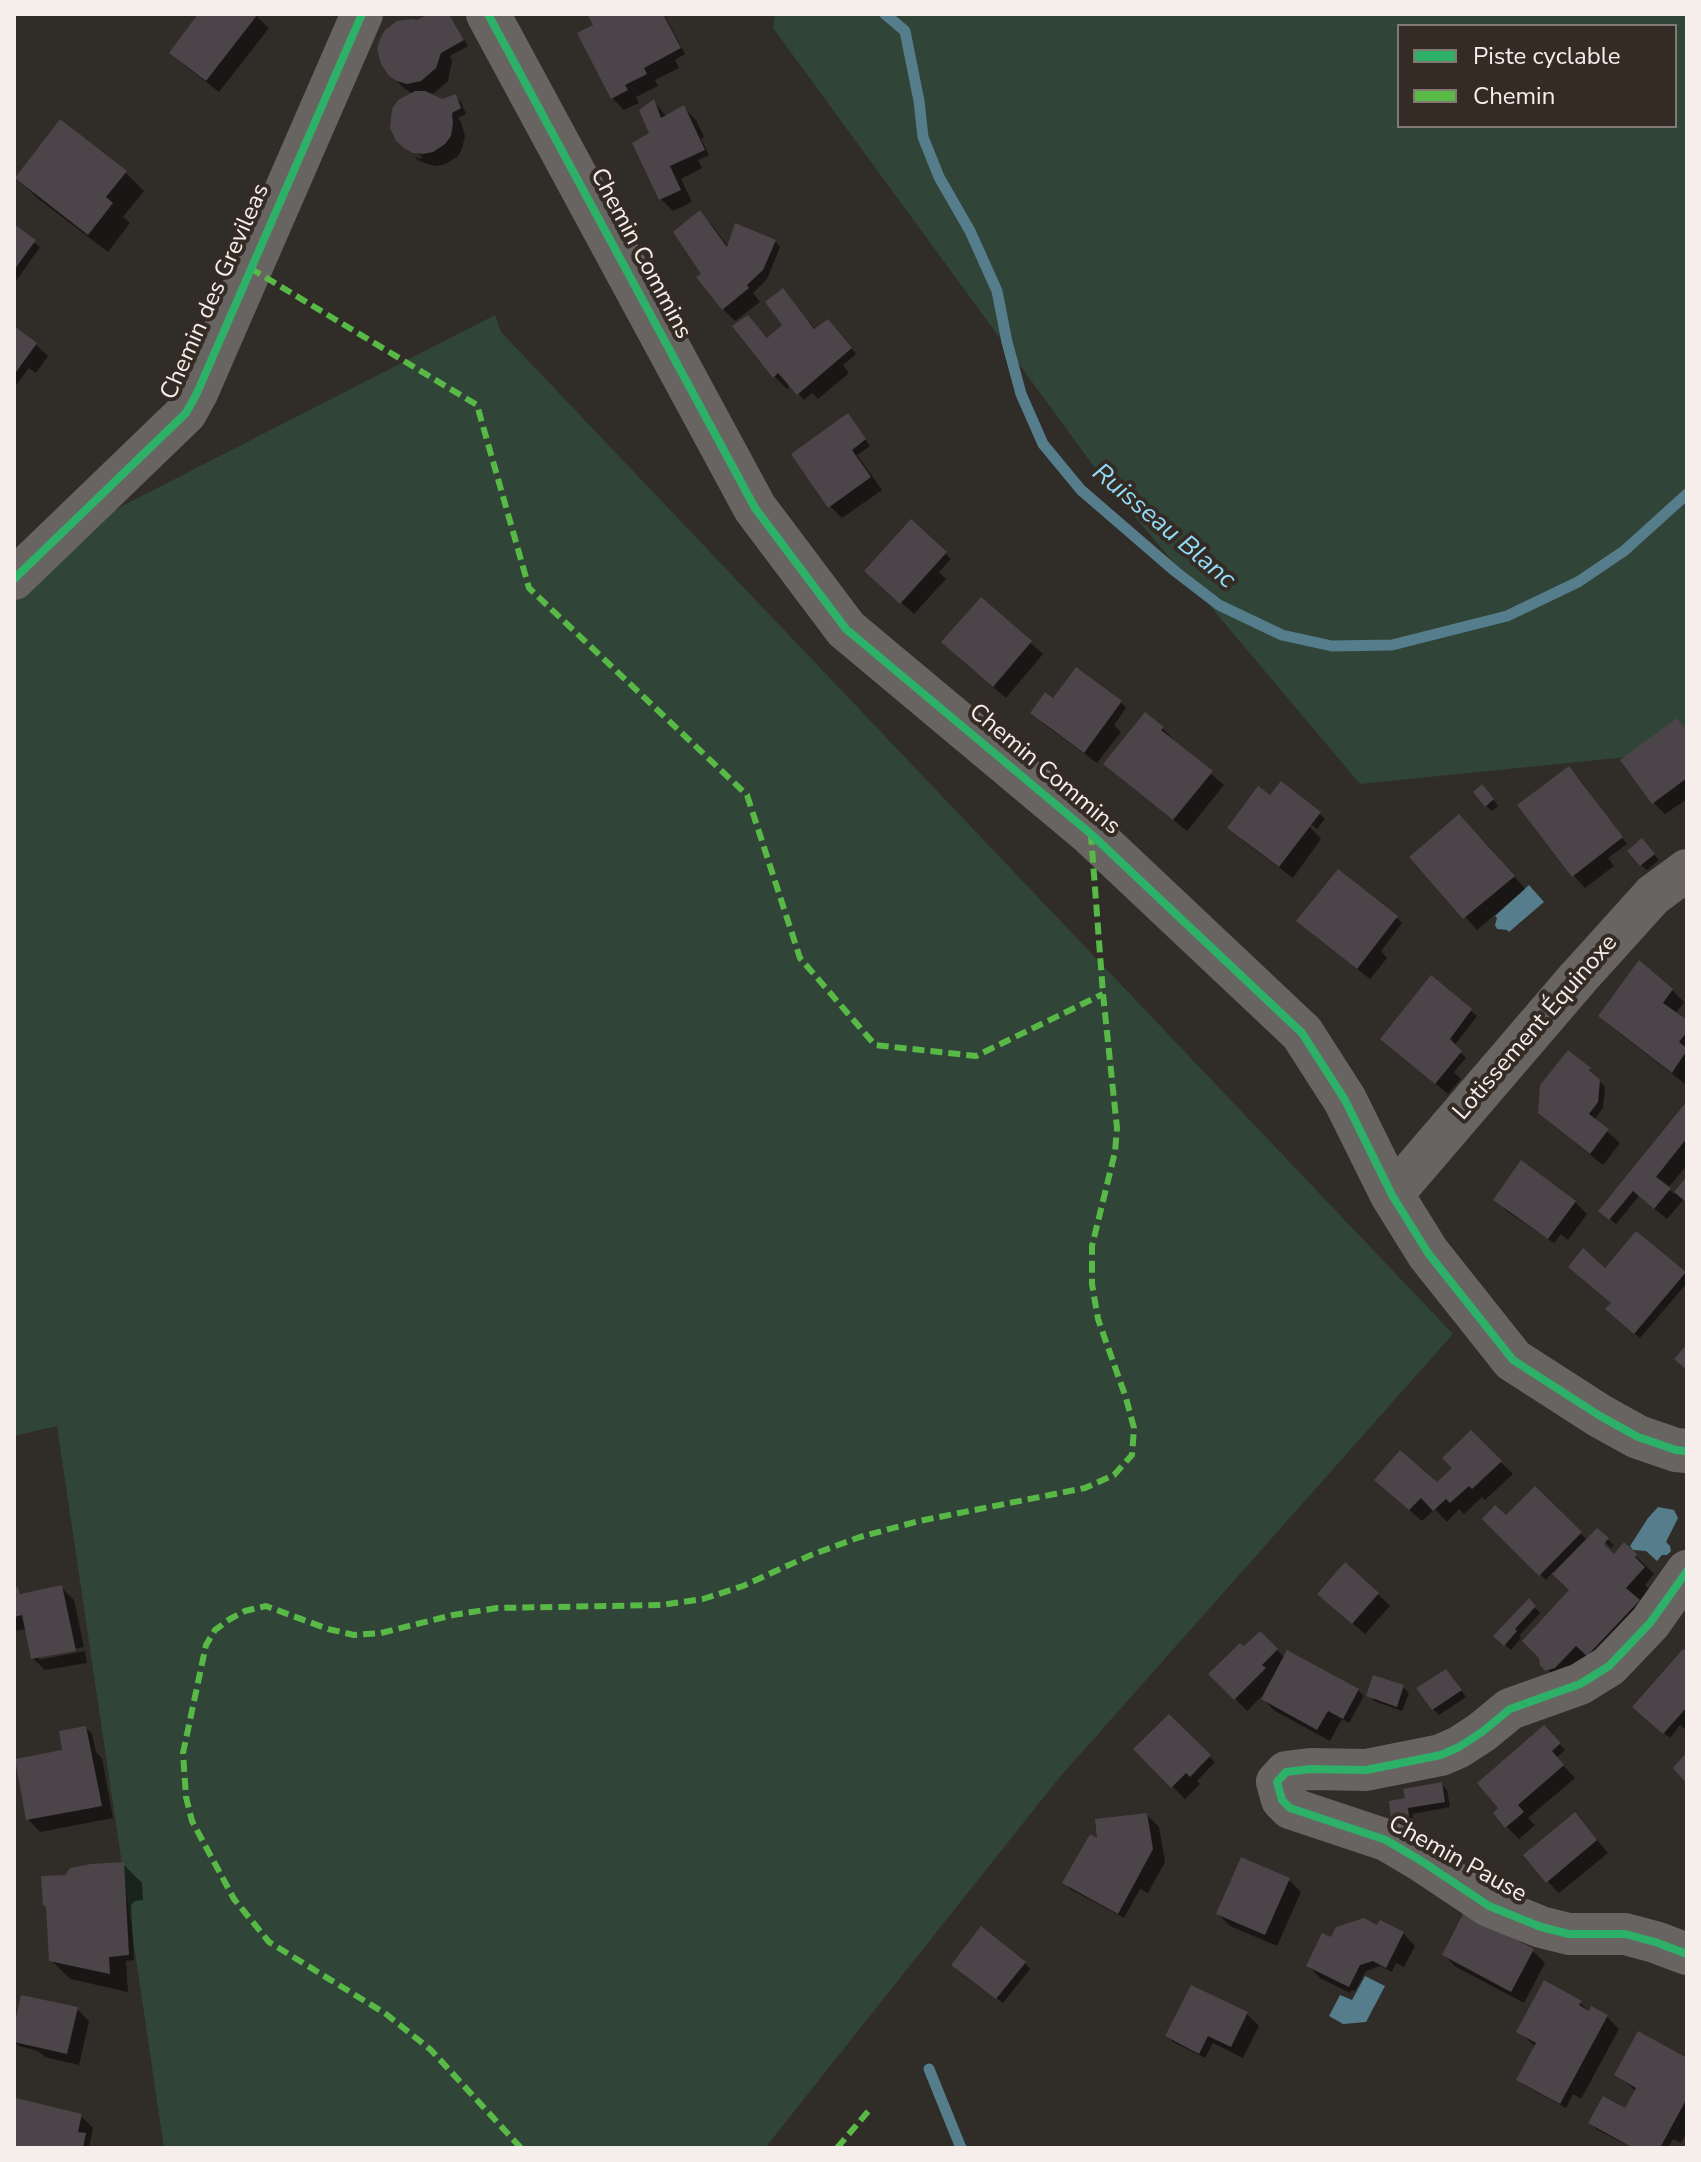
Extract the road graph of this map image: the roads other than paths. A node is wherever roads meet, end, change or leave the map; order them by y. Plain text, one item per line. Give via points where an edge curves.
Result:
1 (362, 14) edge
2 (488, 14) edge
3 (14, 579) edge
4 (1687, 870) edge
5 (1392, 1195) junction
6 (1687, 1451) edge
7 (1687, 1571) edge
8 (1687, 1954) edge

1 - 3 street, Chemin des Grevileas via 186,413
2 - 5 street, Chemin Commins via 755,508 846,629 1091,834 1302,1033 1345,1100
4 - 5 street, Lotissement Équinoxe via 1653,895
5 - 6 street, Chemin Commins via 1428,1253 1513,1360 1638,1437
7 - 8 street, Chemin Pause via 1650,1623 1609,1666 1580,1684 1510,1709 1459,1747 1366,1770 1286,1772 1277,1782 1290,1808 1386,1840 1489,1906 1555,1931 1625,1934

